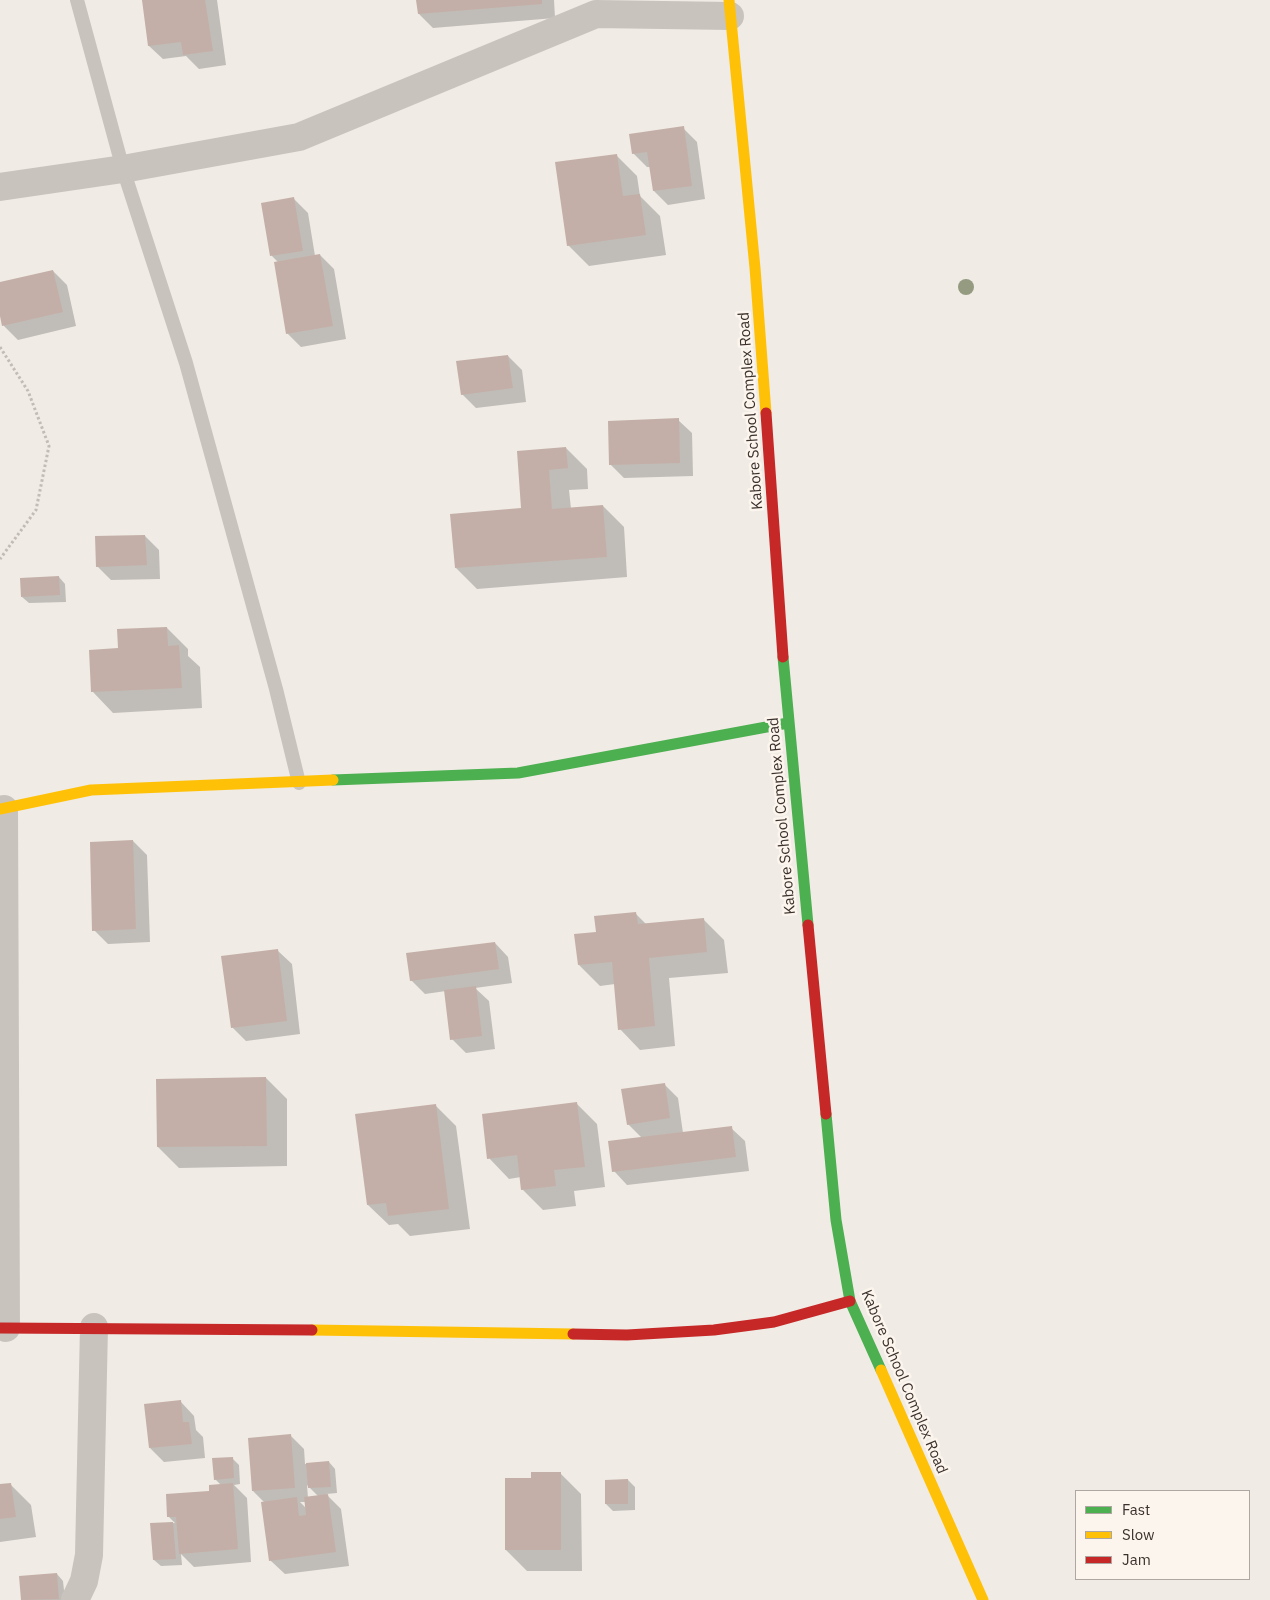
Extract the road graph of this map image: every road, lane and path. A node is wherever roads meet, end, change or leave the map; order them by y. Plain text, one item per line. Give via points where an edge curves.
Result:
1 (77, 0) edge
2 (729, 8) edge
3 (123, 170) junction
4 (0, 187) edge
5 (0, 347) edge
6 (0, 559) edge
7 (788, 723) junction
8 (299, 783) junction
9 (2, 809) edge
10 (850, 1301) junction
11 (94, 1327) junction
12 (3, 1328) edge
13 (75, 1600) edge
14 (983, 1600) edge

1 - 3 lane
2 - 3 street via 596,14 299,137
2 - 7 street, Kabore School Complex Road via 755,268
3 - 4 street
3 - 8 lane via 186,363
5 - 6 path via 28,392 49,446 36,510
7 - 8 street via 518,773
7 - 10 street, Kabore School Complex Road via 836,1220
8 - 9 street via 92,790
9 - 12 street
10 - 11 street via 774,1322 714,1330 627,1334
10 - 14 street, Kabore School Complex Road
11 - 12 street
11 - 13 street via 90,1555 84,1581

